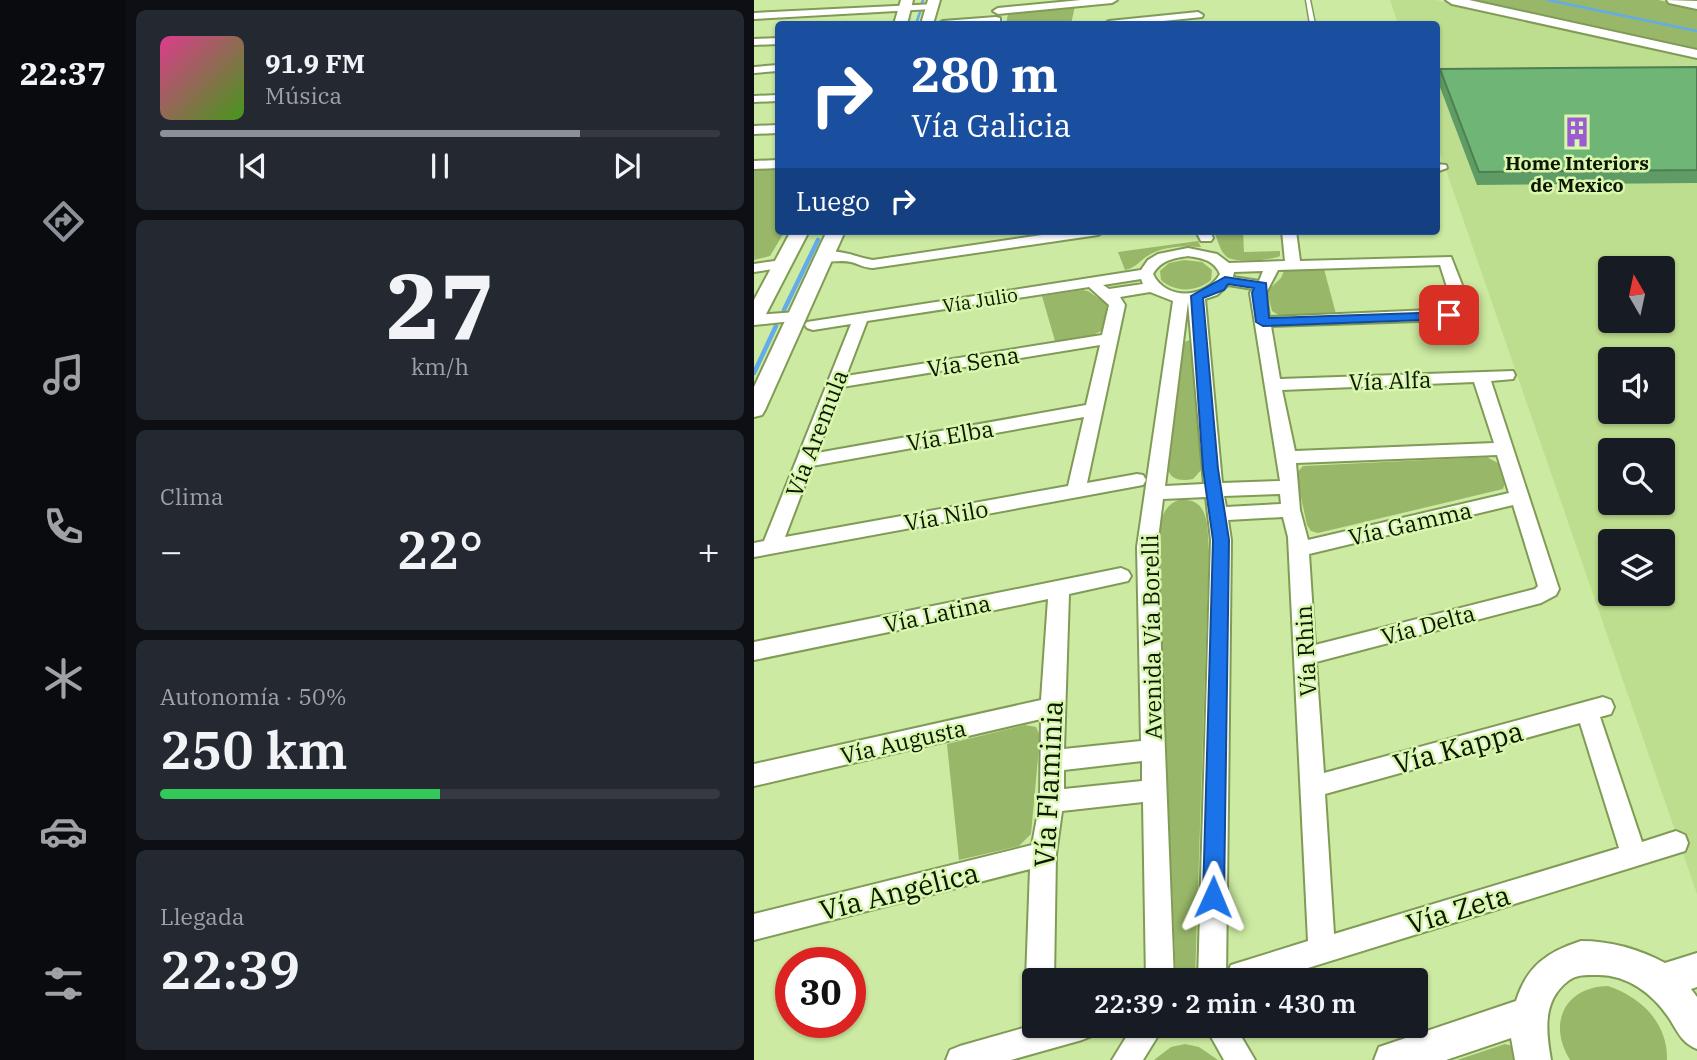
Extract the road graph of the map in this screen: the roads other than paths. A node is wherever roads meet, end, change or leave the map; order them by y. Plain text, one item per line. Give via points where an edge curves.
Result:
1 (1112, 0) edge
2 (1197, 0) edge
3 (1308, 0) edge
4 (1452, 0) edge
5 (1673, 0) edge
6 (933, 3) edge
7 (907, 4) edge
8 (1697, 5) edge
9 (997, 14) edge
10 (754, 16) edge
11 (1198, 20) edge
12 (901, 21) edge
13 (928, 21) edge
14 (959, 21) edge
15 (1176, 21) edge
16 (1312, 21) edge
17 (775, 41) edge
18 (754, 42) edge
19 (1697, 54) edge
20 (775, 68) edge
21 (754, 70) edge
22 (775, 98) edge
23 (754, 99) edge
24 (775, 129) edge
25 (754, 131) edge
26 (775, 164) edge
27 (754, 165) edge
28 (798, 235) edge
29 (835, 235) edge
30 (1042, 235) edge
31 (1290, 235) edge
32 (824, 257) junction
33 (782, 264) junction
34 (1270, 265) junction
35 (1294, 265) junction
36 (754, 268) edge
37 (1225, 274) junction
38 (1148, 280) junction
39 (1093, 283) junction
40 (1261, 286) junction
41 (1108, 294) junction
42 (1189, 297) junction
43 (861, 318) junction
44 (754, 319) edge
45 (805, 321) junction
46 (1189, 322) junction
47 (1263, 322) junction
48 (1110, 339) junction
49 (1507, 375) dead end
50 (1481, 376) junction
51 (835, 383) junction
52 (1274, 385) junction
53 (1095, 409) junction
54 (754, 411) edge
55 (1505, 449) junction
56 (1287, 457) junction
57 (805, 461) junction
58 (1137, 480) dead end
59 (1287, 487) junction
60 (1076, 491) junction
61 (1213, 491) junction
62 (1155, 492) junction
63 (1520, 497) junction
64 (1291, 510) junction
65 (1217, 514) junction
66 (763, 548) edge
67 (1299, 549) junction
68 (1121, 576) dead end
69 (1059, 589) junction
70 (754, 651) edge
71 (1305, 656) junction
72 (1052, 707) junction
73 (1153, 750) junction
74 (1052, 761) junction
75 (754, 775) edge
76 (1313, 787) junction
77 (1155, 790) junction
78 (1052, 801) junction
79 (1676, 843) dead end
80 (1043, 855) junction
81 (1634, 856) junction
82 (754, 927) edge
83 (1322, 950) junction
84 (1040, 968) edge
85 (1160, 968) edge
86 (1212, 968) edge
87 (1264, 968) edge
88 (1697, 970) edge
89 (1661, 982) junction
90 (1527, 1015) junction
91 (1697, 1031) edge
92 (1022, 1038) edge
93 (1140, 1038) edge
94 (1227, 1038) edge
95 (960, 1060) edge
96 (1126, 1060) edge
97 (1242, 1060) edge
98 (1392, 1060) edge
99 (1533, 1060) edge

1 - 9 street
2 - 11 street
3 - 16 lane
4 - 19 street
5 - 8 street
6 - 7 street
6 - 13 street
7 - 10 street
7 - 12 street
9 - 14 street
11 - 15 street
17 - 18 street
20 - 21 street
22 - 23 street
24 - 25 street
26 - 27 street
28 - 33 street
29 - 32 street
30 - 32 street via 873,264 852,257
31 - 35 street
32 - 45 street
33 - 36 street
33 - 44 street
34 - 35 street
34 - 37 street
34 - 40 street, Vía Rhin via 1271,274
35 - 47 street via 1446,260 1462,312
37 - 38 street via 1211,256 1175,253 1155,261
37 - 40 street
37 - 42 street via 1219,287
38 - 39 street, Vía Julio
38 - 41 street
38 - 42 street via 1159,292
39 - 41 street
39 - 43 street, Vía Julio
40 - 47 street, Vía Rhin
41 - 48 street via 1117,305
42 - 46 street, Avenida Vía Borelli
43 - 45 street, Vía Julio
43 - 51 street, Vía Aremula
44 - 45 street, Vía Julio
45 - 54 street
46 - 61 street, Avenida Vía Borelli
46 - 62 street, Avenida Vía Borelli
47 - 52 street, Vía Rhin
48 - 51 street, Vía Sena
48 - 53 street
49 - 50 street, Vía Alfa
50 - 52 street, Vía Alfa
50 - 55 street
51 - 57 street, Vía Aremula
52 - 56 street, Vía Rhin
53 - 57 street, Vía Elba
53 - 60 street
55 - 56 street
55 - 63 street
56 - 59 street, Vía Rhin
57 - 66 street, Vía Aremula
58 - 60 street, Vía Nilo
59 - 61 street
59 - 64 street, Vía Rhin
60 - 66 street, Vía Nilo
61 - 62 street
61 - 65 street, Avenida Vía Borelli
62 - 73 street, Avenida Vía Borelli via 1147,547
63 - 67 street, Vía Gamma
63 - 71 street, Vía Delta via 1549,589 1541,595
64 - 65 street
64 - 67 street, Vía Rhin
65 - 86 street, Avenida Vía Borelli via 1221,540
67 - 71 street, Vía Rhin
68 - 69 street, Vía Latina
69 - 70 street, Vía Latina
69 - 72 street, Vía Flaminia
71 - 76 street, Vía Rhin
72 - 74 street, Vía Flaminia
72 - 75 street, Vía Augusta
73 - 74 street
73 - 77 street, Avenida Vía Borelli
74 - 78 street, Vía Flaminia
76 - 81 street, Vía Kappa via 1595,709
76 - 83 street, Vía Rhin
77 - 78 street
77 - 85 street, Avenida Vía Borelli
78 - 80 street, Vía Flaminia
79 - 81 street, Vía Zeta
80 - 82 street, Vía Angélica
80 - 84 street, Vía Flaminia
81 - 83 street, Vía Zeta
83 - 87 street, Vía Zeta
88 - 89 street
89 - 90 street via 1617,960 1592,957 1568,961 1549,973 1534,991
89 - 91 street
90 - 98 street
90 - 99 street
92 - 95 street
93 - 96 street
94 - 97 street

